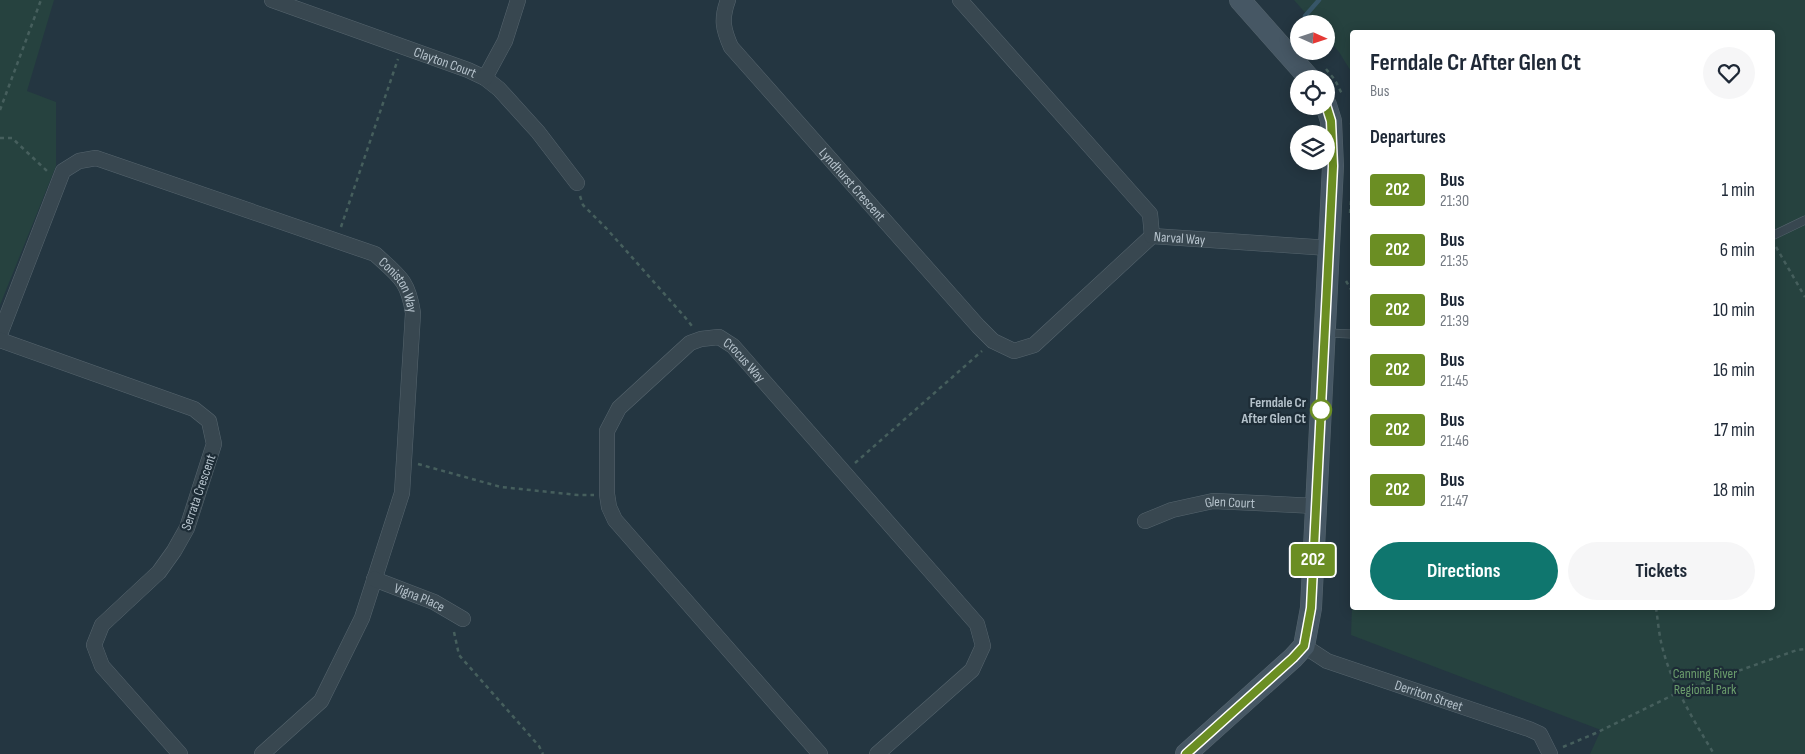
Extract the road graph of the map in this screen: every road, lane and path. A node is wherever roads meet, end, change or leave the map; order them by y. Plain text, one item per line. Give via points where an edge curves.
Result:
1 (41, 0) edge
2 (272, 0) edge
3 (518, 0) edge
4 (728, 0) edge
5 (960, 0) edge
6 (1240, 0) edge
7 (301, 5) edge
8 (402, 46) junction
9 (1302, 70) edge
10 (485, 78) junction
11 (0, 110) edge
12 (1329, 115) edge
13 (0, 138) edge
14 (60, 179) junction
15 (577, 183) joint
16 (1805, 220) edge
17 (1775, 235) edge
18 (1152, 236) junction
19 (336, 240) junction
20 (1775, 247) edge
21 (1329, 248) junction
22 (1345, 279) dead end
23 (1350, 288) edge
24 (1805, 297) edge
25 (1325, 333) junction
26 (0, 334) edge
27 (1350, 334) edge
28 (701, 339) junction
29 (0, 340) edge
30 (993, 341) junction
31 (1014, 351) joint
32 (404, 462) junction
33 (845, 472) junction
34 (607, 494) junction
35 (1316, 506) junction
36 (1145, 522) dead end
37 (374, 579) junction
38 (1656, 610) edge
39 (463, 619) joint
40 (1304, 646) junction
41 (1805, 649) edge
42 (1679, 692) junction
43 (1554, 750) edge
44 (180, 754) edge
45 (262, 754) edge
46 (543, 754) edge
47 (820, 754) edge
48 (877, 754) edge
49 (1186, 754) edge
50 (1714, 754) edge

1 - 11 path
2 - 7 street, Clayton Court
3 - 10 street via 505,40
4 - 30 street, Lyndhurst Crescent via 724,10 724,32 731,47
5 - 18 street via 1150,214
6 - 9 street
7 - 8 street, Clayton Court
8 - 10 street, Clayton Court
8 - 19 path
10 - 15 street, Clayton Court via 538,132
12 - 21 street via 1333,166
13 - 14 path via 12,138 51,175
14 - 19 street, Coniston Way via 63,171 79,161 96,158
14 - 26 street, Coniston Way
15 - 28 path via 583,205
16 - 17 lane
18 - 21 street, Narval Way
18 - 31 street, Narval Way via 1034,345
19 - 32 street, Coniston Way via 375,254 402,279 410,296 413,313
20 - 24 path
21 - 25 street
22 - 23 path
25 - 27 lane
25 - 35 street
28 - 33 street, Crocus Way via 719,338 733,346
28 - 34 street, Crocus Way via 690,343 619,408 607,431
29 - 44 street, Serrata Crescent via 194,408 209,421 214,444 187,528 159,572 102,625 94,645 102,666
30 - 31 street, Lyndhurst Crescent
30 - 33 path
32 - 34 path via 424,464 501,487 578,495
32 - 37 street, Coniston Way via 402,493
33 - 48 street, Crocus Way via 977,624 983,646 972,670
34 - 47 street, Crocus Way via 615,520
35 - 36 street, Glen Court via 1213,501 1172,510
35 - 40 street via 1311,608
37 - 39 street, Vigna Place via 434,602
37 - 45 street, Coniston Way via 362,618 321,701
38 - 42 path via 1662,649
39 - 46 path via 454,631 459,655
40 - 43 street, Derriton Street via 1327,661 1529,729 1540,734
40 - 49 street
41 - 42 path
42 - 43 path
42 - 50 path

